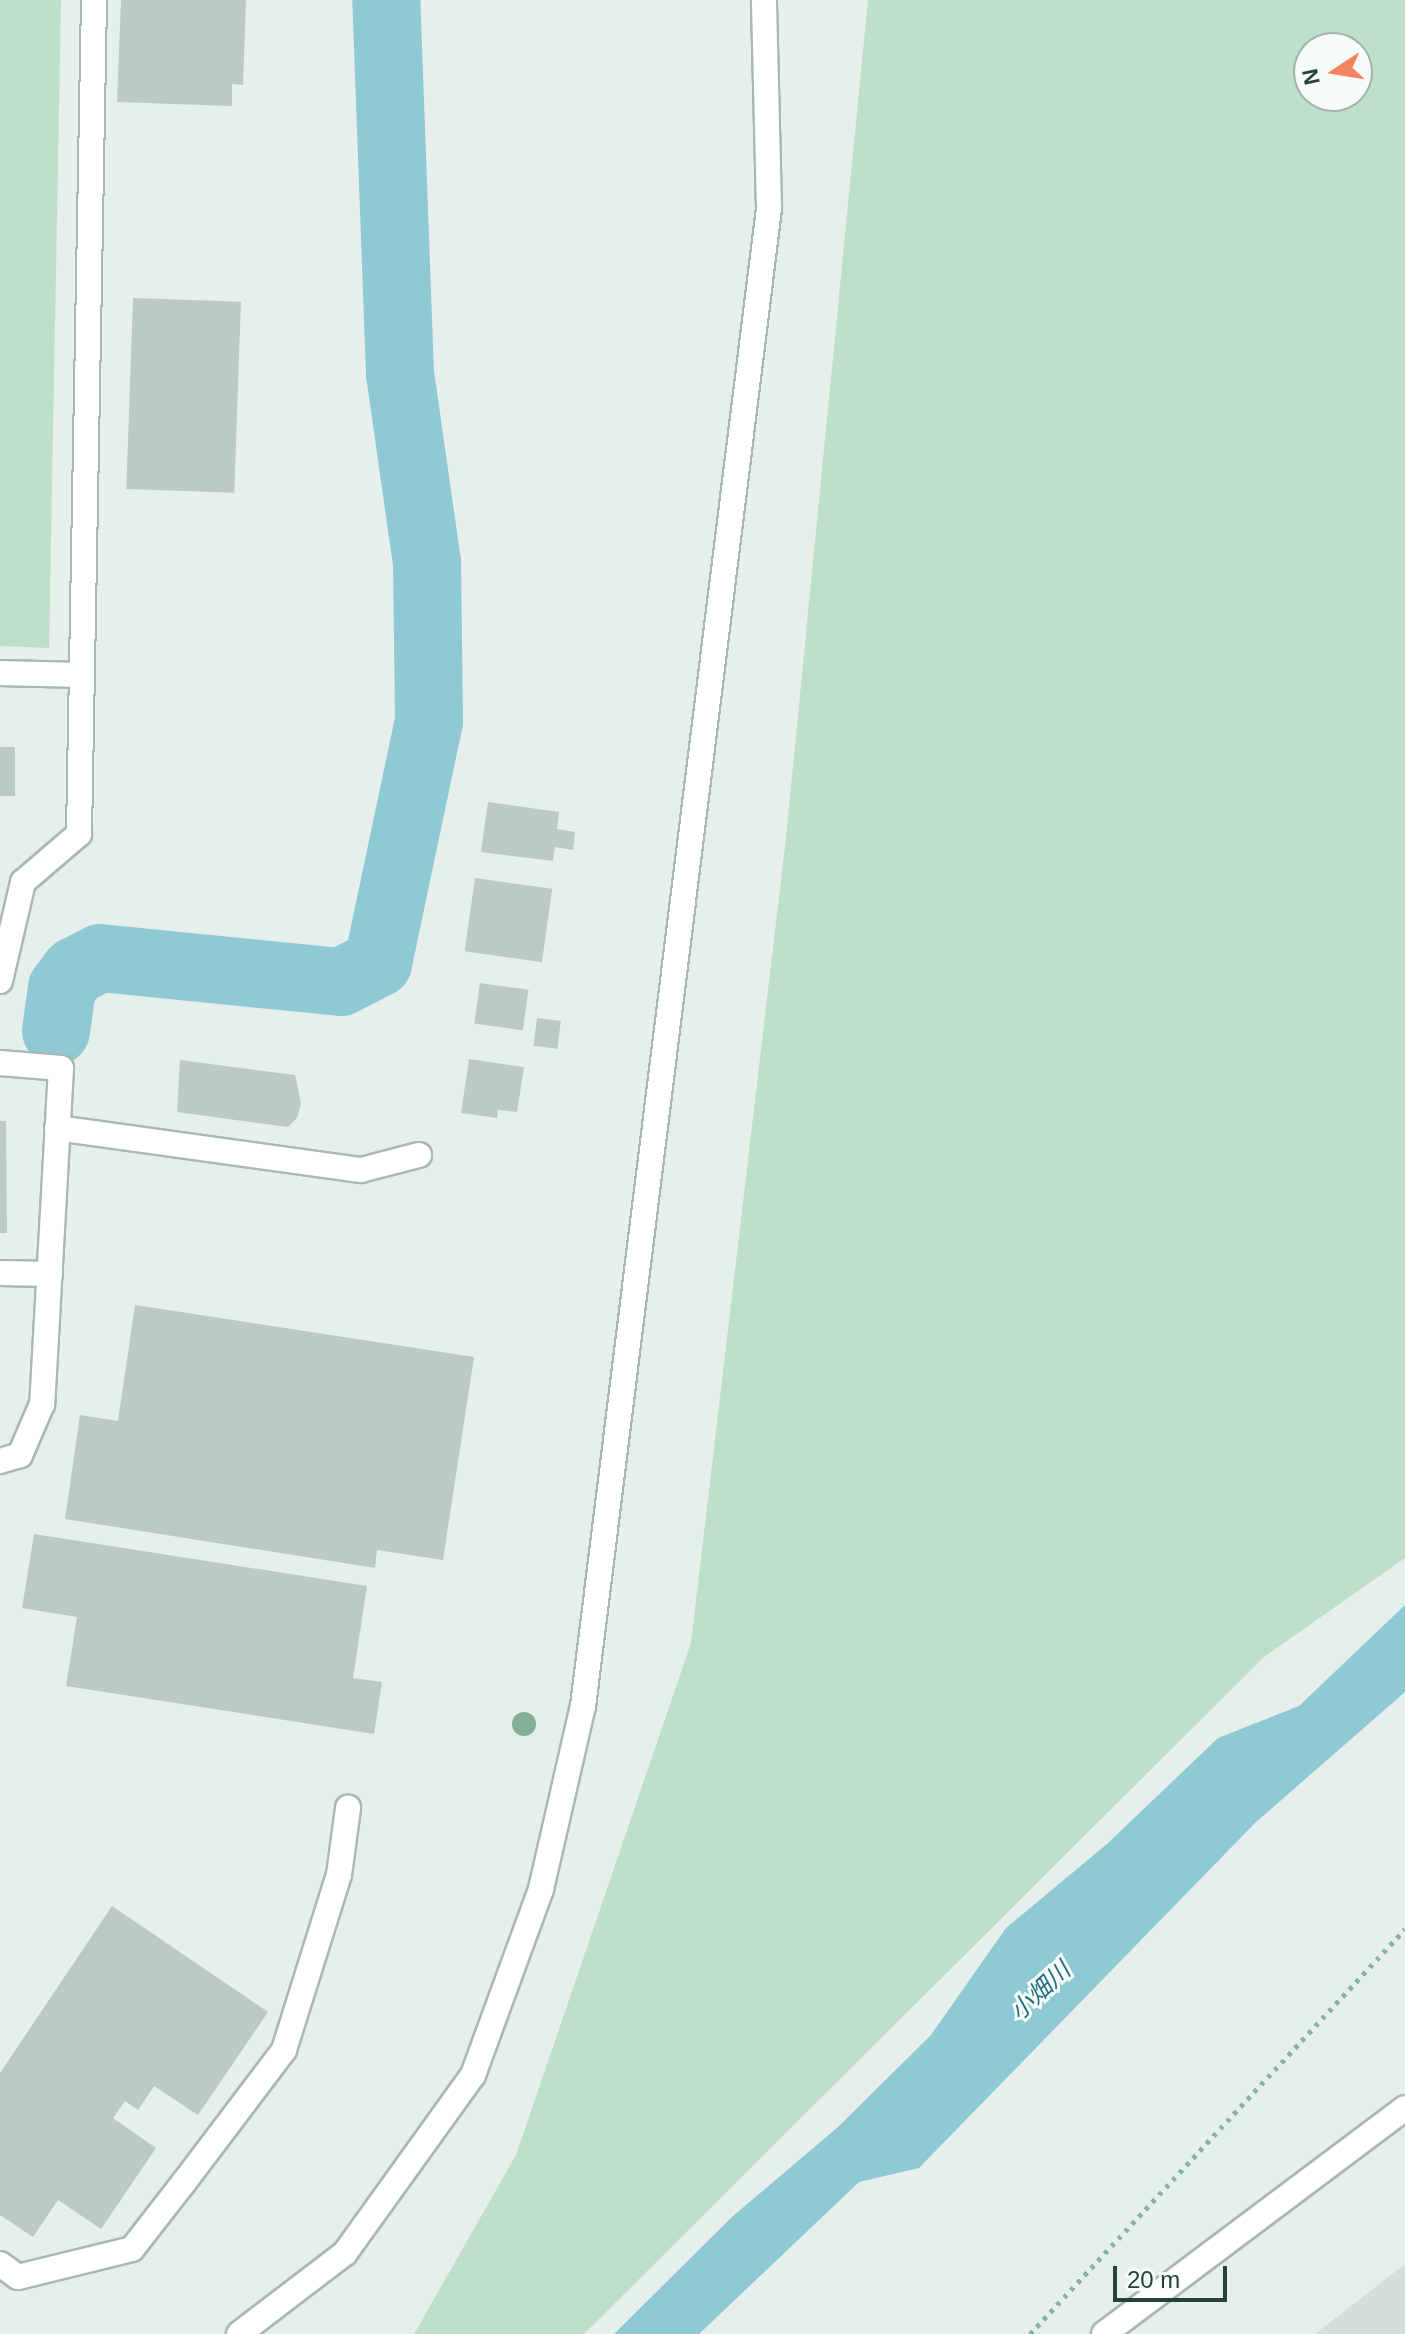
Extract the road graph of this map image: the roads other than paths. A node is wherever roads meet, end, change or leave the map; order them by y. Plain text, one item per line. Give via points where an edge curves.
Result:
1 (94, 0) edge
2 (764, 0) edge
3 (0, 673) edge
4 (82, 675) junction
5 (0, 981) edge
6 (0, 1063) edge
7 (57, 1128) junction
8 (419, 1155) dead end
9 (0, 1273) edge
10 (50, 1274) junction
11 (0, 1461) edge
12 (348, 1808) dead end
13 (1405, 2108) edge
14 (0, 2264) edge
15 (239, 2334) edge
16 (1104, 2334) edge

1 - 4 street
2 - 15 street via 769,208 583,1706 541,1889 473,2075 345,2253
3 - 4 street
4 - 5 street via 79,834 23,882
6 - 7 street via 61,1068
7 - 8 street via 361,1170
7 - 10 street
9 - 10 street
10 - 11 street via 42,1404 20,1455
12 - 14 street via 339,1875 284,2050 185,2181 132,2249 18,2277
13 - 16 street

